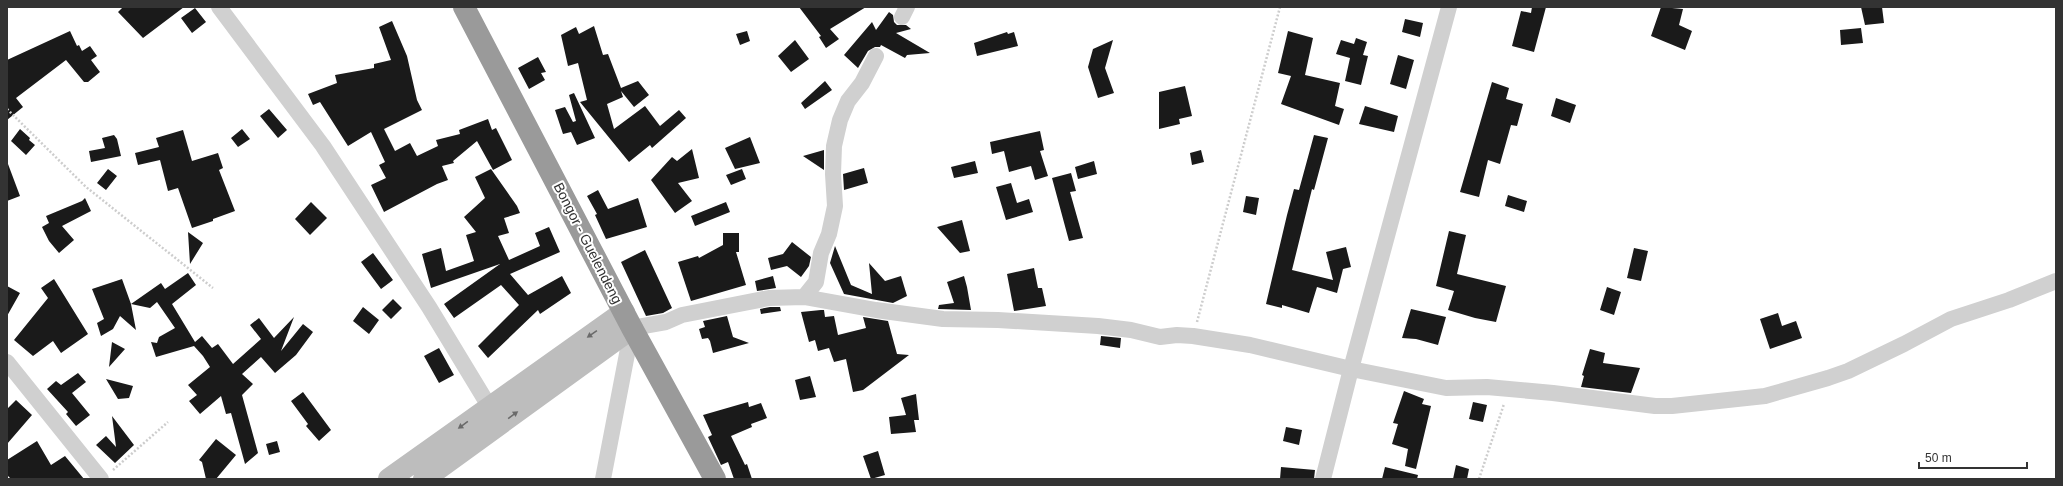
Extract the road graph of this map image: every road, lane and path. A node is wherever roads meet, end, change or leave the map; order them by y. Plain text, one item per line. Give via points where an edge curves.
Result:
1 (219, 7) edge
2 (464, 7) edge
3 (1280, 7) edge
4 (1449, 7) edge
5 (876, 56) dead end
6 (7, 109) edge
7 (2056, 281) edge
8 (213, 288) dead end
9 (804, 297) junction
10 (628, 320) junction
11 (1193, 336) junction
12 (7, 362) edge
13 (1351, 369) junction
14 (1509, 390) junction
15 (489, 406) junction
16 (168, 422) dead end
17 (105, 476) edge
18 (389, 479) edge
19 (424, 479) edge
20 (603, 479) edge
21 (715, 479) edge
22 (1323, 479) edge
23 (1479, 479) edge

1 - 15 street via 323,146 429,307
2 - 10 highway, Bongor - Guelendeng
3 - 11 path
4 - 13 street
5 - 9 street via 862,83 848,101 840,120 834,146 835,206 829,234 821,253 816,282
6 - 8 path via 86,187
7 - 14 street via 1951,320 1848,371 1764,396 1655,406 1589,396
9 - 10 street via 769,298 682,315 666,322
9 - 11 street via 943,319 1098,326 1160,337
10 -> 15 main road
19 -> 10 main road
10 - 20 street
10 - 21 highway, Bongor - Guelendeng
11 - 13 street via 1250,345
12 - 17 street
13 - 14 street via 1446,388
13 - 22 street
14 - 23 path
15 -> 18 main road
16 - 17 path

